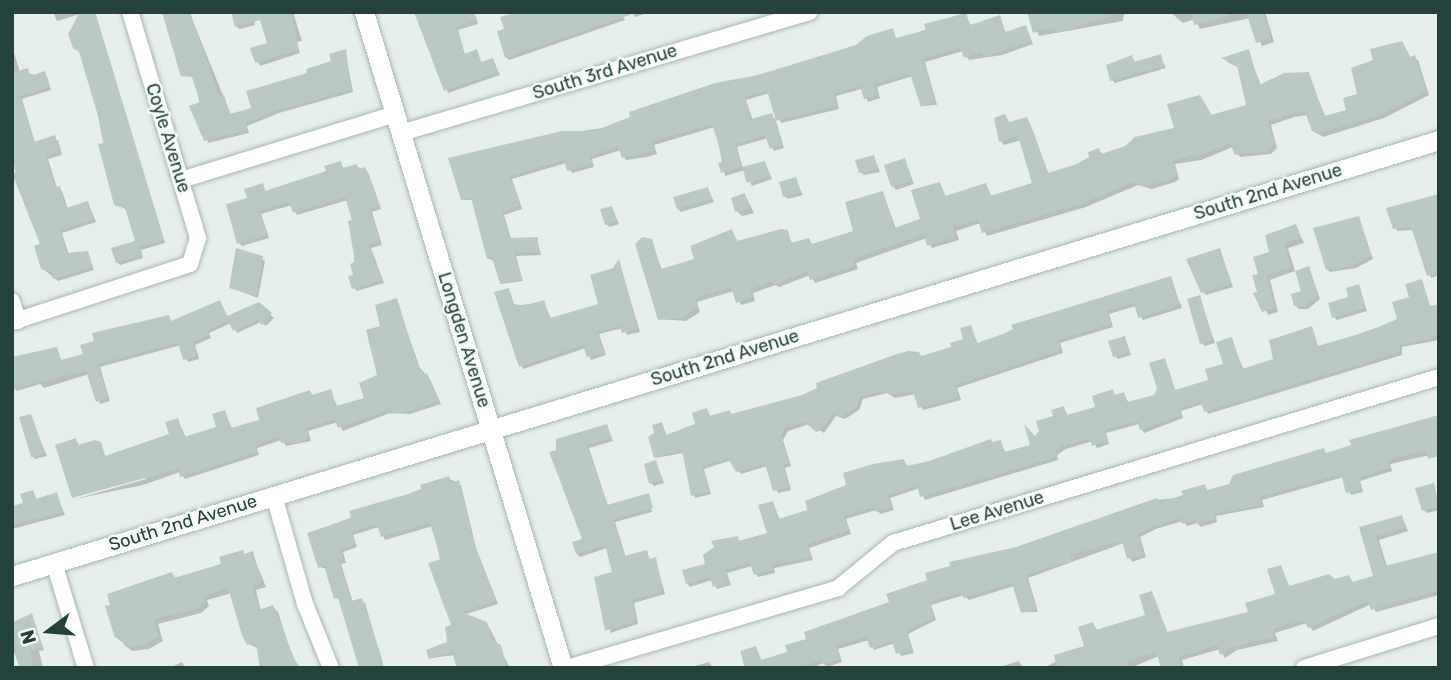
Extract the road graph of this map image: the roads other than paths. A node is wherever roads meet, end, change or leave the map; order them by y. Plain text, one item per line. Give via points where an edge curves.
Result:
1 (130, 12) edge
2 (364, 12) edge
3 (809, 12) edge
4 (396, 114) junction
5 (401, 133) junction
6 (1439, 140) edge
7 (181, 180) junction
8 (12, 301) edge
9 (15, 322) edge
10 (1439, 377) edge
11 (492, 429) junction
12 (274, 496) junction
13 (54, 563) junction
14 (12, 576) edge
15 (1439, 626) edge
16 (86, 668) edge
17 (331, 668) edge
18 (565, 668) edge
19 (1304, 668) edge

1 - 7 street, Coyle Avenue
2 - 4 street, Longden Avenue
3 - 5 street, South 3rd Avenue
4 - 5 street, Longden Avenue
4 - 7 street
5 - 11 street, Longden Avenue
6 - 11 street, South 2nd Avenue
7 - 9 street, Coyle Avenue via 198,238 191,264
8 - 9 street
10 - 18 street, Lee Avenue via 892,543 838,587
11 - 12 street, South 2nd Avenue
11 - 18 street, Longden Avenue
12 - 13 street, South 2nd Avenue
12 - 17 street via 305,604
13 - 14 street, South 2nd Avenue
13 - 16 street
15 - 19 street

